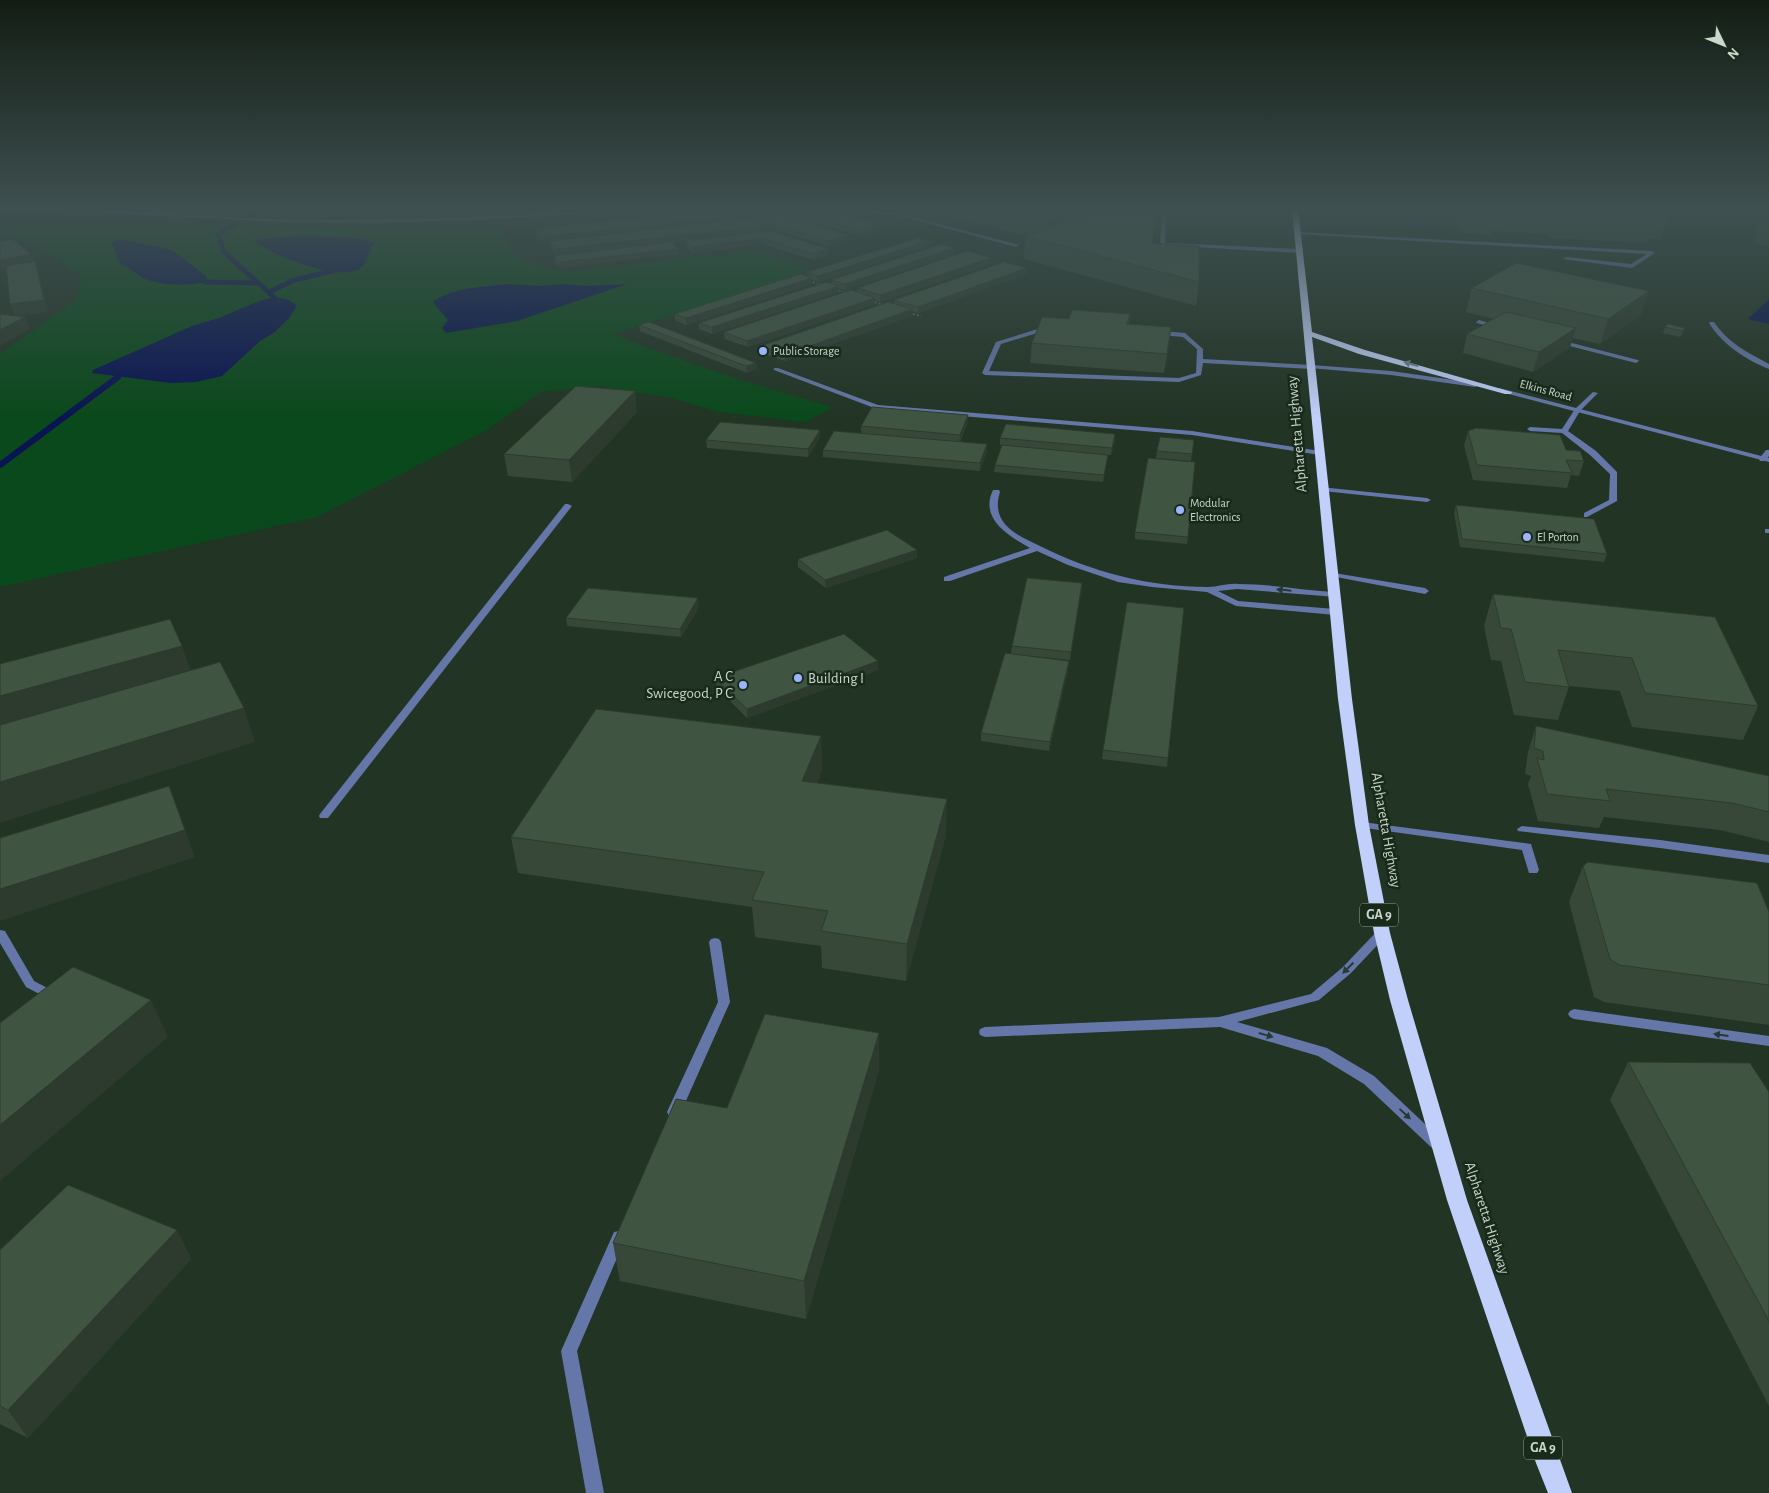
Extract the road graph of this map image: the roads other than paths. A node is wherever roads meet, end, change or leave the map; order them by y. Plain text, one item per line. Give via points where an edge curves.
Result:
1 (1302, 279) edge
2 (1479, 322) dead end
3 (1712, 324) dead end
4 (1507, 329) edge
5 (1308, 333) junction
6 (1555, 341) edge
7 (1200, 361) junction
8 (1636, 361) dead end
9 (1769, 366) edge
10 (1312, 367) junction
11 (776, 369) dead end
12 (1508, 392) junction
13 (1595, 392) dead end
14 (1577, 410) junction
15 (1530, 429) dead end
16 (1564, 431) junction
17 (1769, 452) edge
18 (1320, 453) junction
19 (1766, 459) edge
20 (1323, 488) junction
21 (996, 492) dead end
22 (1427, 500) dead end
23 (568, 506) dead end
24 (1587, 515) dead end
25 (1038, 548) junction
26 (1331, 574) junction
27 (947, 579) dead end
28 (1209, 590) junction
29 (1426, 591) dead end
30 (1333, 595) junction
31 (1334, 612) junction
32 (324, 816) dead end
33 (1362, 825) junction
34 (1522, 829) dead end
35 (1769, 859) edge
36 (1533, 870) dead end
37 (1382, 933) junction
38 (1, 934) edge
39 (715, 942) dead end
40 (54, 996) edge
41 (1574, 1014) dead end
42 (1219, 1022) junction
43 (985, 1032) dead end
44 (1769, 1041) edge
45 (670, 1123) edge
46 (1442, 1149) junction
47 (625, 1223) edge
48 (596, 1493) edge
49 (1560, 1493) edge

1 - 5 highway, Alpharetta Highway / GA 9
2 - 4 street
3 - 9 street via 1743,352
5 - 10 highway, Alpharetta Highway / GA 9
12 -> 5 highway via 1362,352
6 - 8 street
7 - 7 street via 1200,349 1185,335 1060,324 998,343 985,372 1179,380 1198,374
7 - 10 street, Elkins Road
10 - 12 street, Elkins Road via 1429,377
10 - 18 highway, Alpharetta Highway / GA 9
11 - 18 street via 877,407 1192,433
12 - 14 street, Elkins Road
13 - 14 street
14 - 16 street
14 - 19 street, Elkins Road
15 - 16 street
16 - 24 street via 1614,474 1612,501
17 - 19 street
18 - 20 highway, Alpharetta Highway / GA 9
20 - 22 street
20 - 26 highway, Alpharetta Highway / GA 9
21 - 25 street via 992,502 997,519
23 - 32 street
25 - 27 street
25 - 28 street via 1119,579
26 - 29 street
26 - 30 highway, Alpharetta Highway / GA 9
30 -> 28 street via 1237,586
28 - 31 street via 1236,602
30 - 31 highway, Alpharetta Highway / GA 9
31 - 33 highway, Alpharetta Highway / GA 9
33 - 36 street via 1527,847
33 - 37 highway, Alpharetta Highway / GA 9
34 - 35 street
37 -> 42 street via 1347,970 1315,997
37 - 46 highway, Alpharetta Highway / GA 9
38 - 40 street via 30,984
39 - 45 street via 724,1002
44 -> 41 street
42 - 43 street
42 -> 46 street via 1322,1052 1369,1080
46 - 49 highway, Alpharetta Highway / GA 9 via 1460,1210
47 - 48 street via 569,1351

